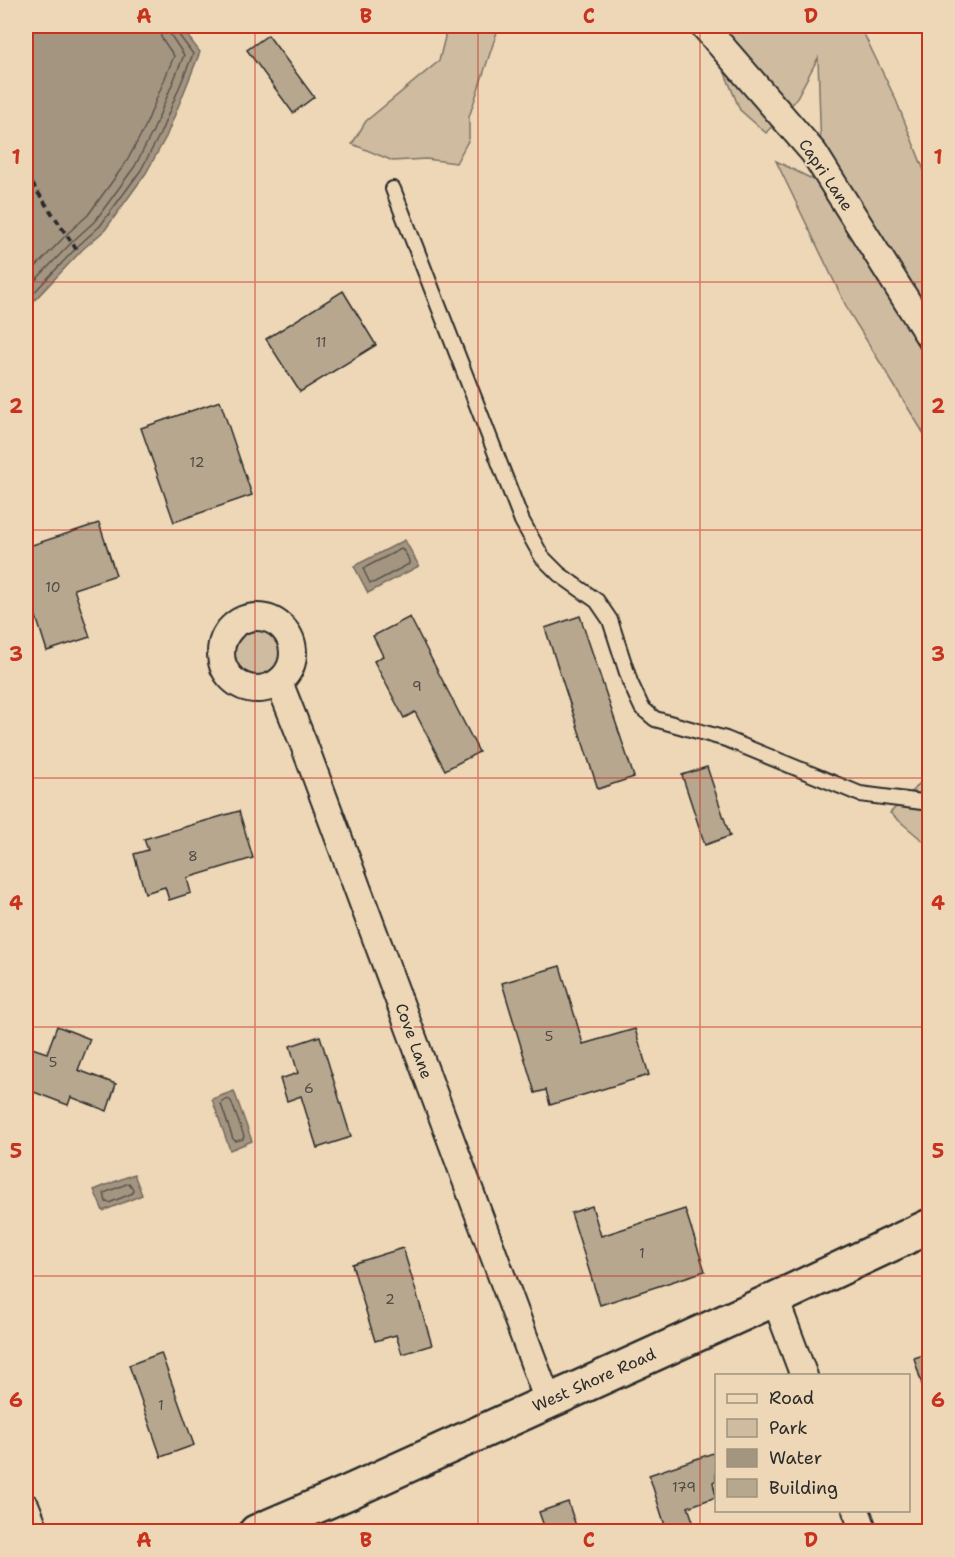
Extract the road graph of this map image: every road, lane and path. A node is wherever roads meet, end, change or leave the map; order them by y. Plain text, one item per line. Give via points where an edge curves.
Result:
1 (704, 26) edge
2 (26, 175) edge
3 (393, 189) dead end
4 (79, 253) dead end
5 (930, 338) edge
6 (279, 682) dead end
7 (930, 803) edge
8 (930, 1226) edge
9 (775, 1299) junction
10 (803, 1374) edge
11 (548, 1401) junction
12 (26, 1507) edge
13 (857, 1512) edge
14 (36, 1532) edge
15 (256, 1532) edge
16 (864, 1532) edge

1 - 5 street, Capri Lane via 814,153
2 - 4 path
3 - 7 lane via 522,521 542,557 597,601 610,620 642,708 655,719 726,739 860,794
6 - 11 street, Cove Lane
8 - 9 main road, West Shore Road
9 - 10 street
9 - 11 main road, West Shore Road
11 - 15 main road, West Shore Road
12 - 14 street
13 - 16 street

